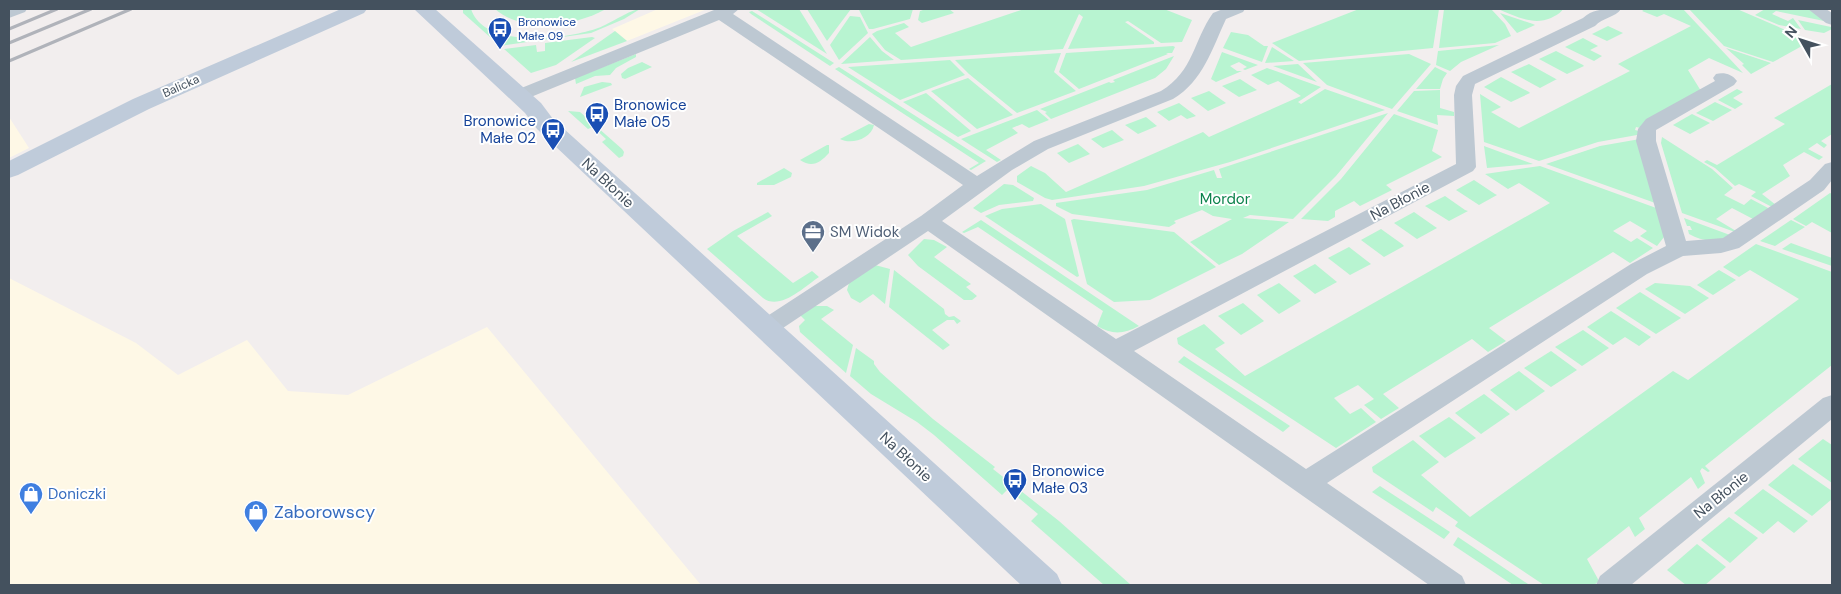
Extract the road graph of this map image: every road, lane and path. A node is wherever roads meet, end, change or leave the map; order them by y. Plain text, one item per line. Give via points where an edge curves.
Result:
1 (19, 9) edge
2 (356, 9) edge
3 (424, 9) edge
4 (1237, 9) edge
5 (1613, 9) edge
6 (1816, 9) edge
7 (725, 11) edge
8 (9, 13) edge
9 (1832, 20) edge
10 (1722, 78) dead end
11 (520, 95) junction
12 (1832, 168) edge
13 (9, 170) edge
14 (977, 185) junction
15 (928, 221) junction
16 (1678, 248) junction
17 (766, 328) junction
18 (1114, 351) junction
19 (1832, 404) edge
20 (1304, 484) junction
21 (1045, 585) edge
22 (1452, 585) edge
23 (1610, 585) edge

1 - 8 street
2 - 13 street, Balicka via 141,104
3 - 11 street, Na Błonie
4 - 14 street via 1219,16 1192,74 1179,88 1042,145
5 - 18 street, Na Błonie via 1469,80 1463,95 1466,167
6 - 9 street
7 - 11 street
7 - 14 street
10 - 16 street via 1728,81 1660,118 1646,132
11 - 17 street, Na Błonie via 544,124
12 - 16 street via 1817,185 1731,242 1721,246
14 - 15 street
15 - 17 street
15 - 18 street
16 - 20 street via 1640,269
17 - 21 street, Na Błonie
18 - 20 street
19 - 23 street, Na Błonie
20 - 22 street

